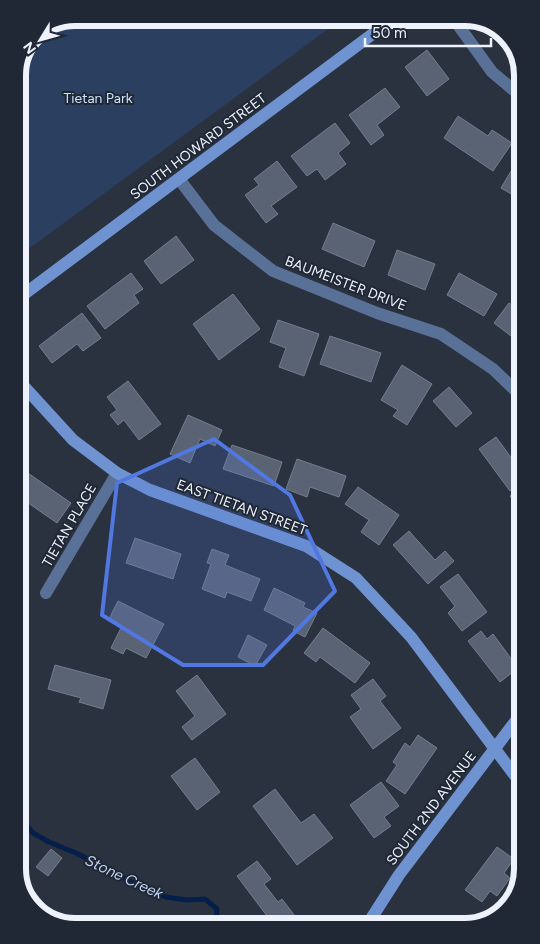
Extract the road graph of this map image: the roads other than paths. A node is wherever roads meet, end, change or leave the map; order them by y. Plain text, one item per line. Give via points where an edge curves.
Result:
1 (383, 26) edge
2 (459, 26) edge
3 (514, 90) edge
4 (179, 178) junction
5 (26, 293) edge
6 (26, 389) edge
7 (514, 389) edge
8 (117, 473) junction
9 (46, 594) dead end
10 (514, 723) edge
11 (495, 748) junction
12 (514, 773) edge
13 (372, 918) edge

1 - 4 main road, SOUTH HOWARD STREET
2 - 3 street via 492,72
4 - 5 main road, SOUTH HOWARD STREET
4 - 7 street, BAUMEISTER DRIVE via 214,225 273,271 441,334 493,369
6 - 8 main road, EAST TIETAN STREET via 73,440
8 - 9 street, TIETAN PLACE
8 - 11 main road, EAST TIETAN STREET via 150,490 306,546 356,578 410,637
10 - 11 main road, SOUTH 2ND AVENUE
11 - 12 main road, EAST TIETAN STREET
11 - 13 main road, SOUTH 2ND AVENUE via 399,875

